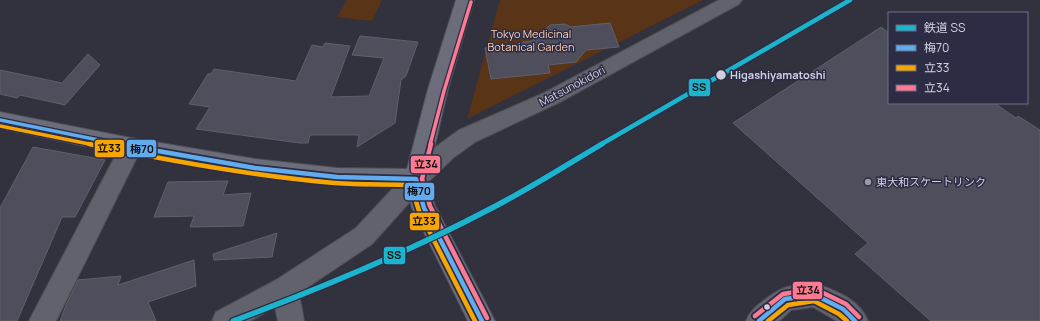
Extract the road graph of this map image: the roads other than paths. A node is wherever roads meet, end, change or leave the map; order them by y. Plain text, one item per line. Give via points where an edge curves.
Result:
1 (465, 0) edge
2 (733, 0) edge
3 (0, 120) edge
4 (130, 147) junction
5 (416, 179) junction
6 (285, 288) junction
7 (42, 321) edge
8 (225, 321) edge
9 (291, 321) edge
10 (482, 321) edge
11 (759, 321) edge
12 (855, 321) edge

1 - 5 main road via 438,89
2 - 5 street, Matsunokidori via 551,98 467,136
3 - 4 main road
4 - 5 main road via 255,168 337,177
4 - 7 street
5 - 6 street, Matsunokidori via 364,236
5 - 10 main road via 424,208
6 - 8 street, Matsunokidori
6 - 9 street
11 - 12 street via 785,299 815,295 843,309

